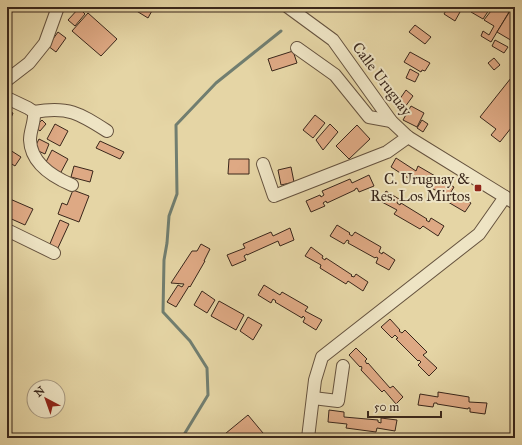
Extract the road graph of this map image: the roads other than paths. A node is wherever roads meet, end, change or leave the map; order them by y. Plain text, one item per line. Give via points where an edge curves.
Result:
1 (58, 7) edge
2 (288, 7) edge
3 (297, 48) dead end
4 (7, 80) edge
5 (7, 98) edge
6 (34, 112) junction
7 (391, 121) junction
8 (107, 131) dead end
9 (408, 137) junction
10 (263, 164) dead end
11 (72, 185) dead end
12 (510, 200) edge
13 (7, 230) edge
14 (54, 253) dead end
15 (343, 366) dead end
16 (313, 398) junction
17 (308, 438) edge

1 - 4 street via 45,42 28,63
2 - 7 street, Calle Uruguay via 333,40
3 - 7 street via 335,75 369,117
5 - 6 street
6 - 8 street via 73,111
6 - 11 street via 35,119 30,139 32,150 47,171
7 - 9 street, Calle Uruguay
9 - 10 street via 387,152 274,196
9 - 12 street, Calle Uruguay
12 - 16 street via 479,234 322,358
13 - 14 street
15 - 16 street via 338,401
16 - 17 street

